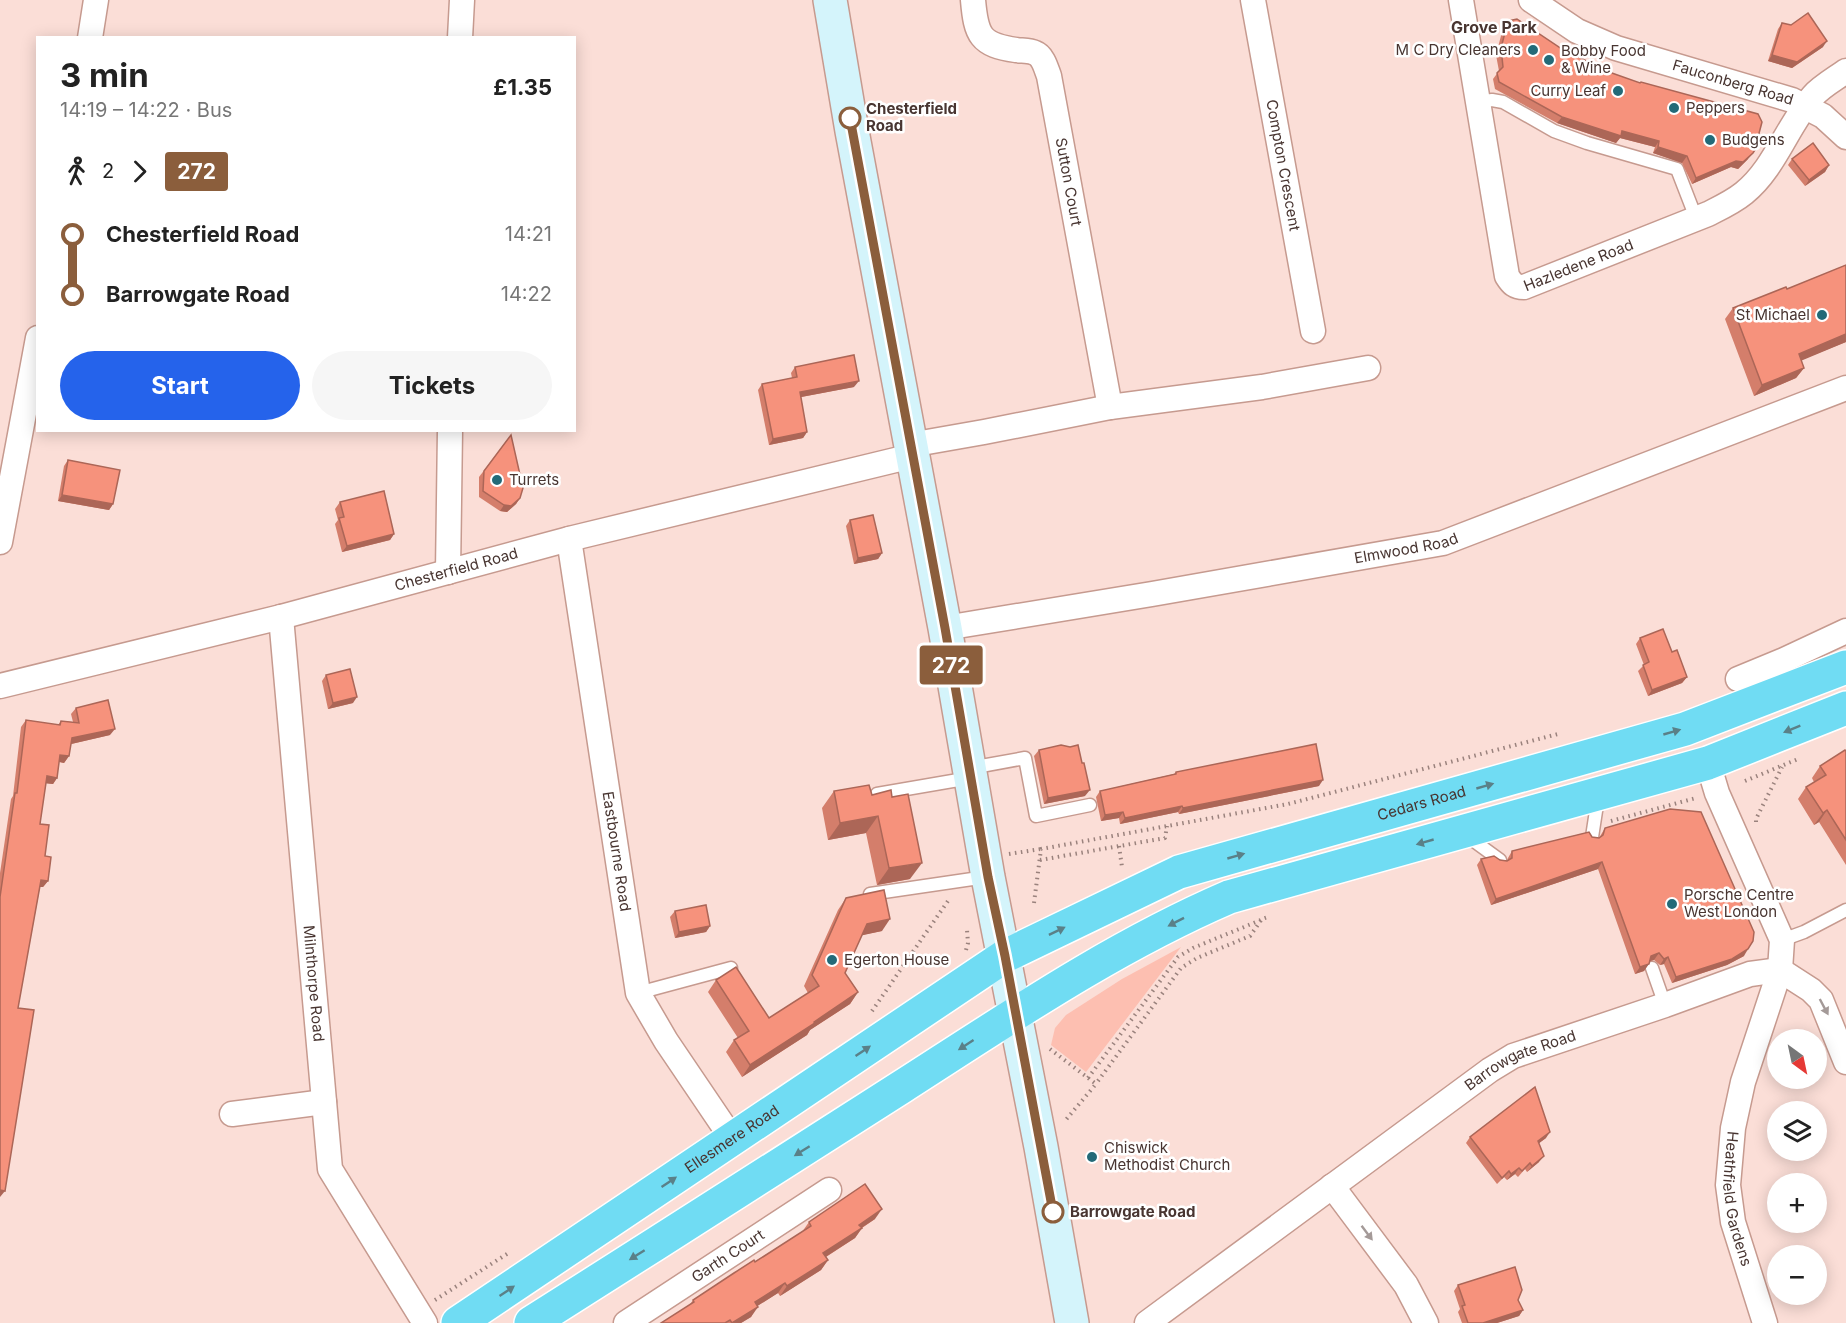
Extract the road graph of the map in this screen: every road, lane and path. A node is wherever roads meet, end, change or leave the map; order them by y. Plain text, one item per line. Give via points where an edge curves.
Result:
1 (96, 0) edge
2 (462, 0) edge
3 (830, 0) edge
4 (973, 0) edge
5 (1253, 0) edge
6 (1461, 0) edge
7 (1531, 0) edge
8 (90, 36) edge
9 (460, 36) edge
10 (1846, 71) edge
11 (1478, 102) junction
12 (1805, 106) junction
13 (1846, 137) edge
14 (1696, 218) junction
15 (1313, 331) dead end
16 (36, 349) edge
17 (1368, 368) dead end
18 (1846, 388) edge
19 (1110, 407) junction
20 (450, 432) edge
21 (911, 451) junction
22 (569, 539) junction
23 (0, 542) edge
24 (448, 572) junction
25 (281, 617) junction
26 (945, 628) junction
27 (1846, 632) edge
28 (1846, 667) edge
29 (1738, 679) dead end
30 (0, 686) edge
31 (1846, 708) edge
32 (1561, 733) dead end
33 (1803, 757) dead end
34 (1708, 763) junction
35 (1782, 766) junction
36 (970, 773) junction
37 (1745, 781) dead end
38 (877, 794) edge
39 (1599, 794) junction
40 (1700, 797) dead end
41 (1090, 805) dead end
42 (1167, 826) junction
43 (1758, 828) dead end
44 (1593, 831) joint
45 (1461, 832) junction
46 (1119, 846) junction
47 (1040, 860) junction
48 (1500, 860) edge
49 (1122, 867) dead end
50 (975, 879) junction
51 (854, 897) edge
52 (1034, 903) dead end
53 (1846, 910) edge
54 (1270, 916) dead end
55 (1262, 919) junction
56 (1782, 940) junction
57 (1005, 956) junction
58 (731, 968) edge
59 (1652, 968) edge
60 (1780, 970) junction
61 (638, 993) junction
62 (1665, 1005) junction
63 (1015, 1013) junction
64 (870, 1014) dead end
65 (1050, 1049) dead end
66 (1846, 1062) edge
67 (1088, 1078) junction
68 (1097, 1083) junction
69 (324, 1102) junction
70 (232, 1114) dead end
71 (733, 1140) junction
72 (1041, 1147) junction
73 (1332, 1186) junction
74 (829, 1190) dead end
75 (425, 1323) edge
76 (458, 1323) edge
77 (531, 1323) edge
78 (626, 1323) edge
79 (1072, 1323) edge
80 (1147, 1323) edge
81 (1426, 1323) edge
82 (1765, 1323) edge

1 - 8 street
2 - 9 street
3 - 21 street
4 - 19 street, Sutton Court via 983,38 1000,48 1035,53 1043,60 1049,76
5 - 15 street, Compton Crescent
6 - 11 street, Hazledene Road
7 - 12 street, Fauconberg Road via 1577,31 1616,48
10 - 12 street, Hazledene Road
11 - 14 lane via 1503,102 1554,131 1677,169
11 - 14 street, Hazledene Road via 1507,276 1517,287
12 - 13 street, Fauconberg Road via 1824,116
12 - 14 street, Hazledene Road via 1775,156 1745,193
16 - 23 street
17 - 19 street, Chesterfield Road
18 - 26 street, Elmwood Road via 1443,543
19 - 21 street, Chesterfield Road
20 - 24 street
21 - 22 street, Chesterfield Road
21 - 26 street
22 - 24 street, Chesterfield Road
22 - 61 street, Eastbourne Road
24 - 25 street, Chesterfield Road
25 - 30 street, Chesterfield Road
25 - 69 street, Milnthorpe Road
26 - 36 street
27 - 29 street
57 -> 28 highway, Cedars Road via 1179,872 1685,729
31 -> 34 highway
32 - 42 path, Cedars Road via 1309,799
33 - 35 path
34 - 39 highway
34 - 56 street
35 - 37 path
35 - 43 path via 1756,819
36 - 38 lane
36 - 41 lane via 1025,758 1036,816
36 - 50 street
39 - 44 lane
39 - 45 highway
40 - 44 path
42 - 46 path via 1165,838
42 - 47 path, Cedars Road via 1041,849
45 - 48 lane
45 -> 63 highway via 1229,897 1144,938
46 - 47 path
46 - 49 path
47 - 52 path
50 - 51 lane
50 - 57 street
50 - 64 path
53 - 56 lane
54 - 55 path
55 - 67 path via 1178,957
55 - 68 path via 1250,936 1181,968
56 - 60 street, Heathfield Gardens
57 - 63 street
71 -> 57 highway, Ellesmere Road
58 - 61 lane
59 - 62 lane
60 - 62 street, Barrowgate Road via 1750,974
60 -> 66 street via 1821,1000
60 - 82 street, Heathfield Gardens via 1743,1082 1733,1128 1728,1185 1733,1222
61 - 71 street, Eastbourne Road
62 - 73 street, Barrowgate Road via 1513,1056
63 - 72 street
63 -> 77 highway
65 - 67 path
67 - 68 path
68 - 72 path
69 - 70 street
69 - 75 street, Milnthorpe Road via 330,1169
76 -> 71 highway, Ellesmere Road
72 - 79 street
73 - 80 street, Barrowgate Road
73 -> 81 street via 1406,1285
74 - 78 street, Garth Court

